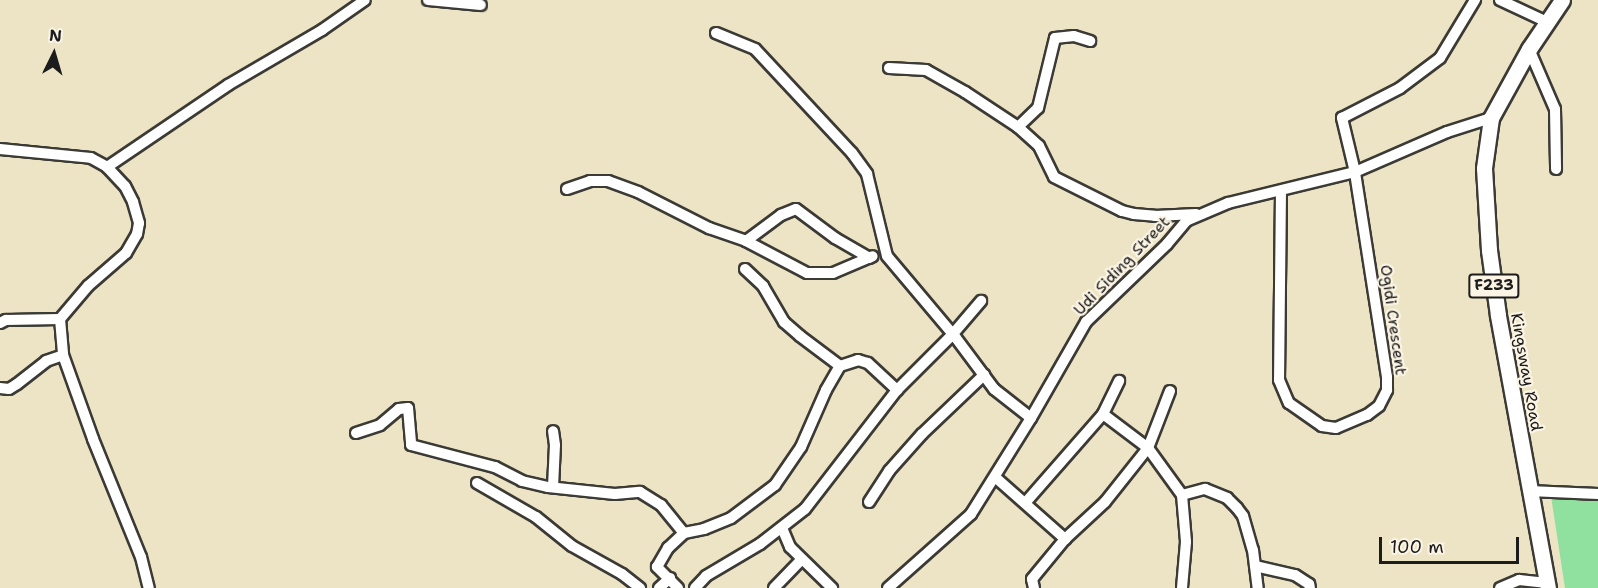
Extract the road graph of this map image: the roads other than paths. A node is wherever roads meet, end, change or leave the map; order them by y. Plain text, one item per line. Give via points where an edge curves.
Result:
1 (365, 0) edge
2 (428, 0) edge
3 (1475, 0) edge
4 (1500, 0) edge
5 (1562, 0) edge
6 (481, 5) dead end
7 (1547, 22) junction
8 (716, 33) dead end
9 (1090, 41) dead end
10 (1529, 49) junction
11 (889, 68) dead end
12 (1491, 118) junction
13 (1018, 128) junction
14 (0, 148) edge
15 (107, 167) junction
16 (1556, 169) dead end
17 (1355, 172) junction
18 (567, 189) dead end
19 (1281, 191) junction
20 (1199, 213) junction
21 (746, 241) junction
22 (884, 251) junction
23 (869, 258) junction
24 (745, 269) dead end
25 (981, 300) dead end
26 (60, 319) junction
27 (0, 323) edge
28 (952, 335) junction
29 (63, 355) junction
30 (840, 366) junction
31 (984, 375) junction
32 (1119, 381) dead end
33 (0, 388) edge
34 (897, 390) junction
35 (1170, 391) dead end
36 (1103, 414) junction
37 (1031, 418) junction
38 (553, 431) dead end
39 (356, 433) dead end
40 (1148, 448) junction
41 (994, 477) junction
42 (477, 483) dead end
43 (553, 487) junction
44 (1529, 491) junction
45 (1598, 494) edge
46 (1182, 495) junction
47 (869, 502) dead end
48 (1026, 502) junction
49 (782, 528) junction
50 (684, 533) junction
51 (1065, 539) junction
52 (802, 559) junction
53 (1255, 566) junction
54 (670, 578) junction
55 (1547, 585) edge
56 (149, 588) edge
57 (640, 588) edge
58 (659, 588) edge
59 (678, 588) edge
60 (695, 588) edge
61 (774, 588) edge
62 (832, 588) edge
63 (888, 588) edge
64 (1034, 588) edge
65 (1182, 588) edge
66 (1258, 588) edge
67 (1310, 588) edge
68 (1500, 588) edge

1 - 15 street via 228,85
2 - 6 street
3 - 17 street, Ogidi Crescent via 1440,58 1400,88 1342,118
4 - 7 street
5 - 7 main road, Kingsway Road / F233
7 - 10 main road, Kingsway Road / F233
8 - 22 street via 755,49 852,153 867,174
9 - 13 street via 1074,36 1055,38 1038,108
10 - 12 main road, Kingsway Road / F233
10 - 16 street via 1554,105
11 - 13 street via 926,70
12 - 17 street, Udi Siding Street
12 - 44 main road, Kingsway Road / F233 via 1484,168 1489,250
13 - 20 street via 1039,146 1054,177 1122,210 1155,216
14 - 15 street via 74,154
15 - 26 street via 125,186 133,202 139,223 137,234 126,253 88,286
17 - 19 street, Udi Siding Street
17 - 19 street, Ogidi Crescent via 1382,334 1387,390 1379,406 1367,415 1336,428 1322,426 1296,408 1286,398 1279,380
18 - 21 street via 590,181 608,181
19 - 20 street, Udi Siding Street
20 - 37 street, Udi Siding Street via 1176,230 1167,244 1086,322
21 - 23 street via 788,265 817,275 849,268
21 - 23 street via 781,215 796,209
22 - 23 street
22 - 28 street
24 - 30 street via 763,286 784,322
25 - 28 street
26 - 27 street
26 - 29 street
28 - 31 street
28 - 34 street
29 - 33 street via 46,361 9,389
29 - 56 street via 141,557
30 - 34 street via 858,360 868,363
30 - 50 street via 801,447 776,485 731,518
31 - 37 street via 994,389
31 - 47 street via 921,434
32 - 36 street
34 - 49 street via 805,509
35 - 40 street
36 - 40 street
36 - 48 street
37 - 41 street, Udi Siding Street
38 - 43 street
39 - 43 street via 380,425 399,409 408,408 411,445 495,467 522,481
40 - 46 street
40 - 51 street via 1106,502
41 - 48 street
41 - 63 street, Udi Siding Street via 971,514
42 - 57 street via 536,517 572,546
43 - 50 street via 615,494 640,492 661,505
44 - 45 street
44 - 55 main road, Kingsway Road / F233
46 - 53 street via 1205,489 1227,498 1243,516
46 - 65 street via 1186,542
48 - 51 street
49 - 52 street via 790,547
49 - 60 street via 706,576
50 - 54 street via 658,563 657,567
51 - 64 street via 1032,579
52 - 61 street
52 - 62 street
53 - 66 street
53 - 67 street via 1295,575 1310,584
54 - 58 street
54 - 59 street
55 - 68 street via 1519,580

